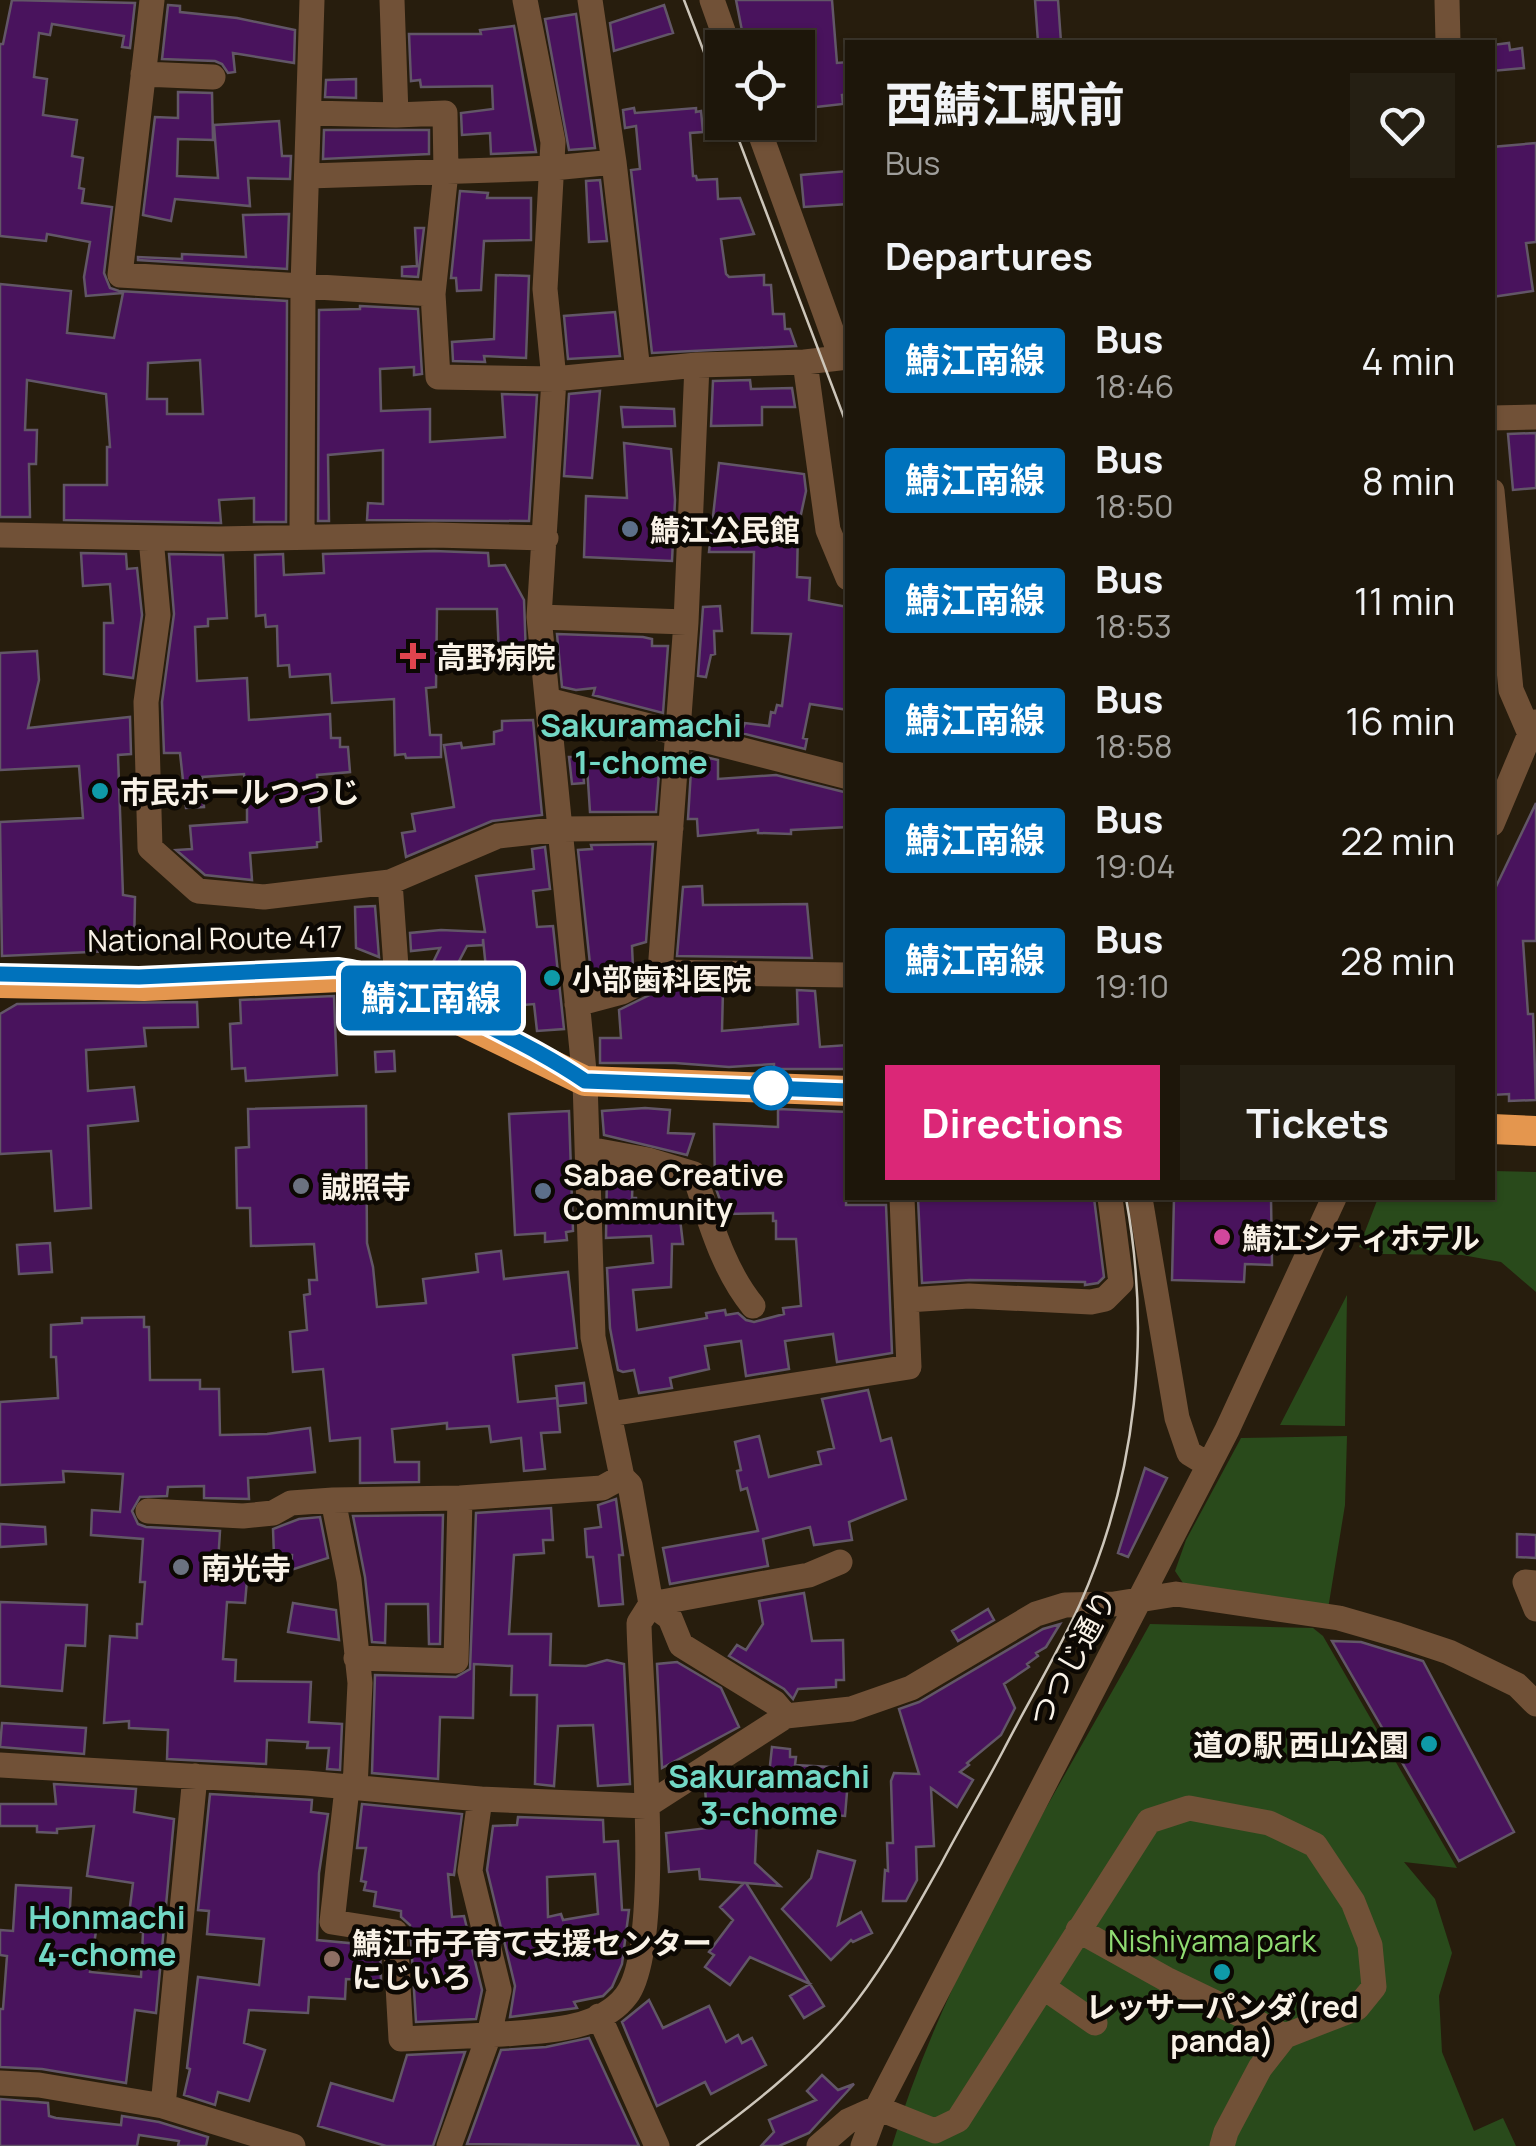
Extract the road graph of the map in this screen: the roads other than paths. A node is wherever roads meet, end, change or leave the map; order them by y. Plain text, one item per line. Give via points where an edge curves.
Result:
1 (152, 0) edge
2 (312, 0) edge
3 (392, 0) edge
4 (525, 0) edge
5 (590, 0) edge
6 (712, 0) edge
7 (1446, 0) edge
8 (723, 30) edge
9 (1448, 40) edge
10 (143, 74) junction
11 (213, 77) dead end
12 (309, 113) junction
13 (396, 114) junction
14 (763, 140) edge
15 (614, 162) junction
16 (552, 168) junction
17 (446, 172) junction
18 (308, 176) junction
19 (303, 286) junction
20 (434, 294) junction
21 (844, 357) edge
22 (804, 362) junction
23 (697, 365) junction
24 (638, 371) junction
25 (554, 379) junction
26 (1536, 417) edge
27 (1495, 418) edge
28 (1495, 522) edge
29 (0, 536) edge
30 (302, 537) junction
31 (151, 538) junction
32 (546, 538) junction
33 (845, 571) edge
34 (540, 617) junction
35 (686, 622) junction
36 (548, 700) junction
37 (1534, 731) edge
38 (675, 735) junction
39 (845, 777) edge
40 (1500, 789) edge
41 (672, 828) junction
42 (562, 829) junction
43 (390, 882) junction
44 (660, 972) junction
45 (0, 974) edge
46 (845, 975) edge
47 (397, 981) junction
48 (0, 983) edge
49 (577, 1004) junction
50 (585, 1081) junction
51 (845, 1091) edge
52 (1495, 1130) edge
53 (1536, 1131) edge
54 (588, 1149) junction
55 (902, 1200) edge
56 (1110, 1200) edge
57 (1140, 1200) edge
58 (1333, 1200) edge
59 (908, 1300) junction
60 (753, 1306) dead end
61 (610, 1414) junction
62 (1207, 1464) junction
63 (622, 1477) junction
64 (460, 1498) junction
65 (333, 1500) junction
66 (148, 1511) dead end
67 (840, 1562) dead end
68 (1536, 1582) edge
69 (1141, 1597) junction
70 (652, 1604) junction
71 (1536, 1609) edge
72 (356, 1658) junction
73 (1536, 1704) edge
74 (786, 1716) junction
75 (0, 1765) edge
76 (196, 1776) junction
77 (350, 1788) junction
78 (480, 1799) junction
79 (646, 1806) junction
80 (1078, 1930) junction
81 (1043, 1987) junction
82 (599, 2016) junction
83 (1096, 2023) dead end
84 (489, 2036) junction
85 (1285, 2036) junction
86 (0, 2083) edge
87 (163, 2106) junction
88 (877, 2108) junction
89 (294, 2146) edge
90 (449, 2146) edge
91 (657, 2146) edge
92 (819, 2146) edge
93 (862, 2146) edge
94 (1222, 2146) edge

1 - 10 street
2 - 12 street
3 - 13 street
4 - 16 street via 553,142
5 - 15 street
6 - 8 street
7 - 9 street
10 - 11 street
10 - 19 street via 120,275
12 - 13 street
12 - 18 street
13 - 17 street via 445,113
14 - 21 street
15 - 16 street
15 - 24 street
16 - 17 street
16 - 25 street via 545,290
17 - 18 street
17 - 20 street
18 - 19 street
19 - 20 street
19 - 30 street
20 - 25 street via 438,377
21 - 22 street
22 - 23 street
22 - 33 street via 828,530
23 - 24 street
23 - 35 street
24 - 25 street
25 - 32 street
26 - 27 street
28 - 37 street via 1511,690
29 - 31 street
30 - 31 street
30 - 32 street
31 - 43 street via 158,615 146,702 150,848 198,891 264,897
32 - 34 street
34 - 35 street
34 - 36 street
35 - 38 street
36 - 38 street
36 - 42 street
37 - 40 street
38 - 39 street
38 - 41 street
41 - 42 street
41 - 44 street
42 - 43 street via 498,836
42 - 49 street
43 - 47 street
44 - 46 street
44 - 49 street
45 - 47 highway, National Route 417 via 139,977 338,968
47 - 50 highway, National Route 417
48 - 50 highway, National Route 417 via 365,981 397,990
49 - 50 street
50 - 51 highway, National Route 417
50 - 54 street
52 - 53 highway
54 - 60 street via 694,1174 721,1254
54 - 61 street via 593,1337
55 - 59 street
56 - 59 street via 1121,1283 1105,1299
57 - 62 street via 1177,1418 1189,1452
58 - 62 street, つつじ通り
59 - 61 street via 909,1367
61 - 63 street
62 - 69 street, つつじ通り
63 - 64 street via 602,1488
63 - 70 street via 630,1485
64 - 65 street
64 - 72 street via 456,1661
65 - 66 street via 243,1516
65 - 72 street via 350,1580
67 - 70 street
68 - 71 street via 1525,1582
69 - 73 street via 1176,1594 1339,1618 1449,1652 1517,1685
69 - 74 street via 1036,1614 911,1688 851,1709
69 - 88 street, つつじ通り
70 - 74 street via 670,1618 681,1645
70 - 79 street via 639,1623
72 - 77 street via 360,1682
74 - 79 street
75 - 76 street
76 - 77 street
76 - 87 street
77 - 78 street
77 - 84 street via 332,1922 395,1932 402,2039
78 - 79 street
78 - 84 street via 470,1872 500,1990
79 - 82 street via 647,1918 638,1974 625,1998
80 - 81 street
80 - 85 street
80 - 85 street via 1149,1821 1189,1808 1269,1824 1315,1845 1370,1945 1374,1987 1357,2008
81 - 83 street
81 - 88 street via 958,2120 934,2131
82 - 84 street via 562,2028
82 - 91 street
84 - 90 street
85 - 94 street via 1260,2068
86 - 87 street
87 - 89 street
88 - 92 street via 848,2121
88 - 93 street, つつじ通り

